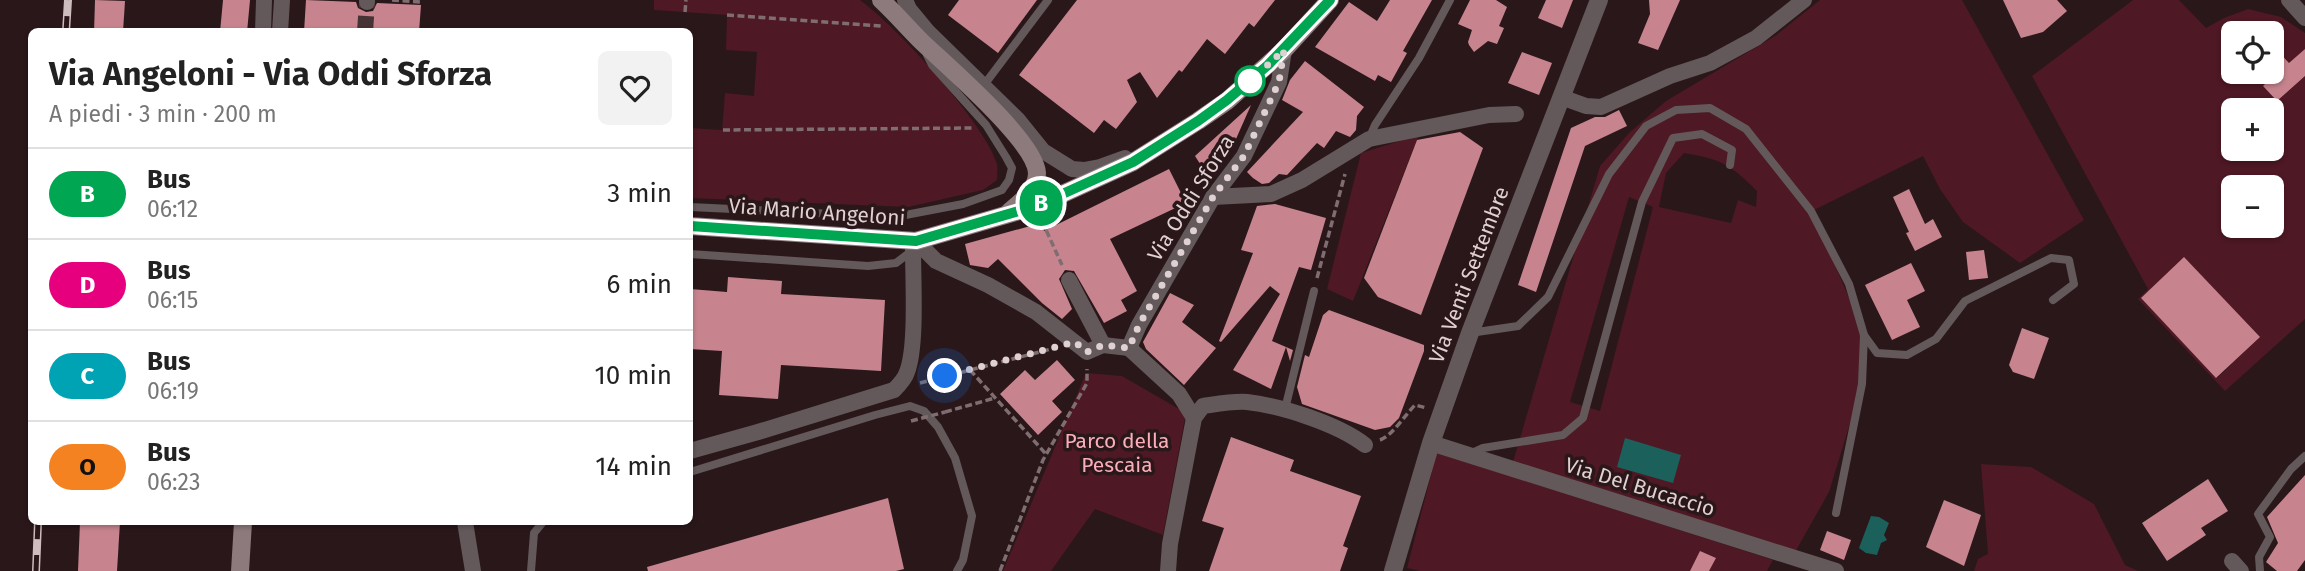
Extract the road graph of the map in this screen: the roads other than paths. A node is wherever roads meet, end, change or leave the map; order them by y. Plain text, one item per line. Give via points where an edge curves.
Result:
1 (264, 0) edge
2 (282, 0) edge
3 (881, 0) edge
4 (905, 0) edge
5 (1048, 0) edge
6 (1330, 0) edge
7 (1450, 0) edge
8 (1599, 0) edge
9 (1804, 0) edge
10 (2289, 0) edge
11 (2305, 18) edge
12 (263, 28) edge
13 (280, 28) edge
14 (921, 41) junction
15 (1284, 50) junction
16 (984, 85) junction
17 (1561, 97) junction
18 (1516, 114) dead end
19 (1368, 139) junction
20 (1148, 153) junction
21 (1730, 165) dead end
22 (1213, 197) junction
23 (693, 207) edge
24 (841, 215) junction
25 (1005, 216) junction
26 (693, 226) edge
27 (839, 237) junction
28 (915, 245) junction
29 (693, 254) edge
30 (1069, 280) road end
31 (1314, 290) road end
32 (2053, 300) dead end
33 (1470, 333) junction
34 (1864, 335) junction
35 (1103, 345) junction
36 (1129, 348) junction
37 (1285, 409) junction
38 (1199, 412) junction
39 (1431, 443) junction
40 (1365, 445) road end
41 (693, 450) edge
42 (1467, 455) junction
43 (2305, 457) edge
44 (693, 471) edge
45 (1836, 513) dead end
46 (243, 525) edge
47 (465, 525) edge
48 (541, 525) edge
49 (240, 571) edge
50 (473, 571) edge
51 (531, 571) edge
52 (957, 571) edge
53 (1168, 571) edge
54 (1393, 571) edge
55 (1836, 571) edge
56 (2260, 571) edge

1 - 12 street
2 - 13 street
3 - 14 main road
4 - 16 street via 928,32
5 - 16 lane
6 - 15 main road, Via Mario Angeloni
7 - 19 lane
8 - 17 street, Via Venti Settembre
9 - 17 street via 1756,38 1601,107
10 - 11 street
14 - 24 lane via 932,65 986,125 1012,168 1009,180 1002,190 926,213
14 - 25 main road via 996,111 1034,161 1035,185
15 - 20 main road, Via Mario Angeloni via 1227,100
15 - 22 street, Via Oddi Sforza via 1279,82 1244,156
16 - 20 street via 1043,151 1072,169 1100,167
17 - 33 street, Via Venti Settembre
18 - 19 street via 1489,115
19 - 22 street via 1271,194
20 - 25 main road, Via Mario Angeloni via 1114,172
21 - 42 lane via 1732,150 1702,134 1673,138 1642,202 1583,418 1563,435 1483,448
22 - 36 street, Via Oddi Sforza
23 - 24 lane
24 - 27 lane
25 - 28 main road, Via Mario Angeloni
26 - 27 main road, Via Mario Angeloni
27 - 28 main road, Via Mario Angeloni
28 - 29 lane via 896,263 868,266
28 - 35 street via 936,261 1036,312 1081,347
28 - 41 street via 908,372 894,390
30 - 35 street
31 - 37 lane
32 - 34 lane via 2074,284 2068,260 2051,258 1965,301 1936,339 1907,355 1877,353
33 - 34 lane via 1518,326 1548,297 1609,174 1646,126 1676,110 1710,108 1746,129 1811,211 1849,284
33 - 39 street, Via Venti Settembre
34 - 45 lane via 1861,394
35 - 36 street
36 - 38 street
37 - 38 street via 1245,402
37 - 40 street via 1350,433
38 - 53 street
39 - 42 street, Via Del Bucaccio
39 - 54 street, Via Venti Settembre
42 - 55 street, Via Del Bucaccio
43 - 56 lane via 2258,514 2270,537 2259,557
44 - 52 lane via 909,406 924,411 955,458 972,516
46 - 49 main road
47 - 50 street
48 - 51 lane via 534,533

